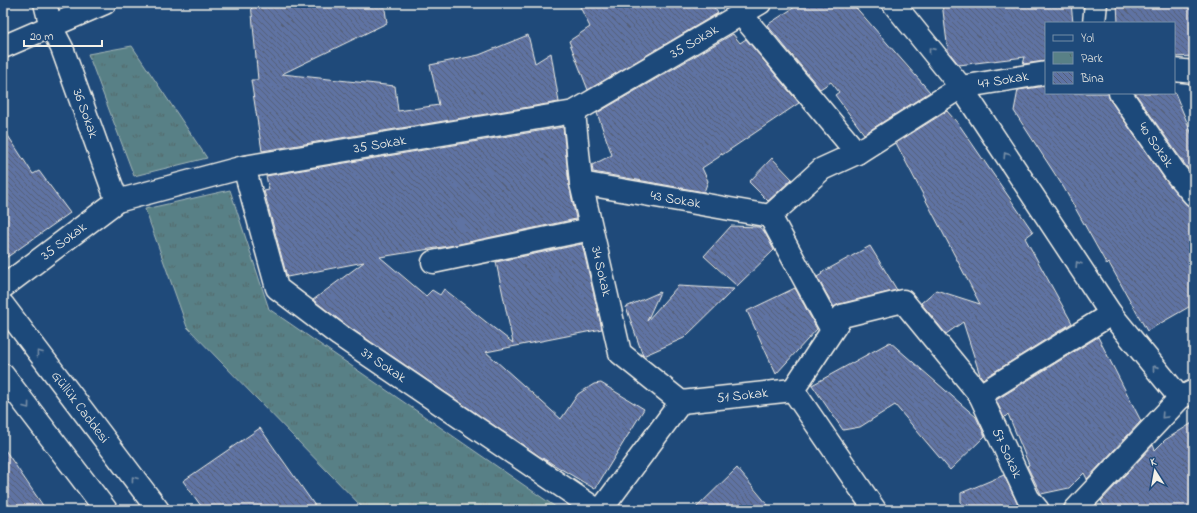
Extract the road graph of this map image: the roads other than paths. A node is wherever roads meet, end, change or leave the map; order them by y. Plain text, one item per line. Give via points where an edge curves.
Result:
1 (45, 3) edge
2 (106, 3) edge
3 (760, 3) edge
4 (893, 3) edge
5 (1096, 3) edge
6 (741, 14) junction
7 (1094, 22) edge
8 (51, 27) junction
9 (3, 47) edge
10 (1175, 70) edge
11 (1194, 72) edge
12 (1045, 74) edge
13 (961, 87) junction
14 (1121, 94) edge
15 (574, 112) junction
16 (857, 153) junction
17 (244, 166) junction
18 (581, 183) junction
19 (1194, 195) edge
20 (117, 201) junction
21 (770, 216) junction
22 (591, 229) junction
23 (433, 262) dead end
24 (3, 286) edge
25 (3, 305) edge
26 (1111, 314) junction
27 (832, 330) junction
28 (3, 375) edge
29 (793, 390) junction
30 (980, 395) junction
31 (1187, 395) edge
32 (681, 402) junction
33 (106, 510) edge
34 (158, 510) edge
35 (597, 510) edge
36 (601, 510) edge
37 (875, 510) edge
38 (1038, 510) edge
39 (1075, 510) edge

1 - 8 street, 36 Sokak
2 - 8 street
3 - 6 street, 35 Sokak
13 -> 4 street
5 - 7 street
6 - 15 street, 35 Sokak
6 - 16 street
8 - 9 street
8 - 20 street, 36 Sokak via 62,48
10 - 11 street
12 - 13 street, 47 Sokak
13 - 16 street
26 -> 13 street
14 - 19 street, 40 Sokak via 1176,174
15 - 17 street, 35 Sokak
15 - 18 street, 34 Sokak
16 - 21 street via 822,169
17 - 20 street, 35 Sokak
17 - 35 street, 37 Sokak via 277,288 339,335
18 - 21 street, 43 Sokak
18 - 22 street, 34 Sokak
20 - 24 street, 35 Sokak
21 - 27 street
22 - 23 street
22 - 32 street, 34 Sokak via 620,353
34 -> 25 street, Güllük Caddesi
26 - 30 street
31 -> 26 street
27 - 29 street
27 - 30 street, 57 Sokak via 842,316 903,301
28 -> 33 street
29 - 32 street, 51 Sokak
29 - 37 street
30 - 38 street, 57 Sokak via 1028,498
31 -> 39 street
32 - 36 street

